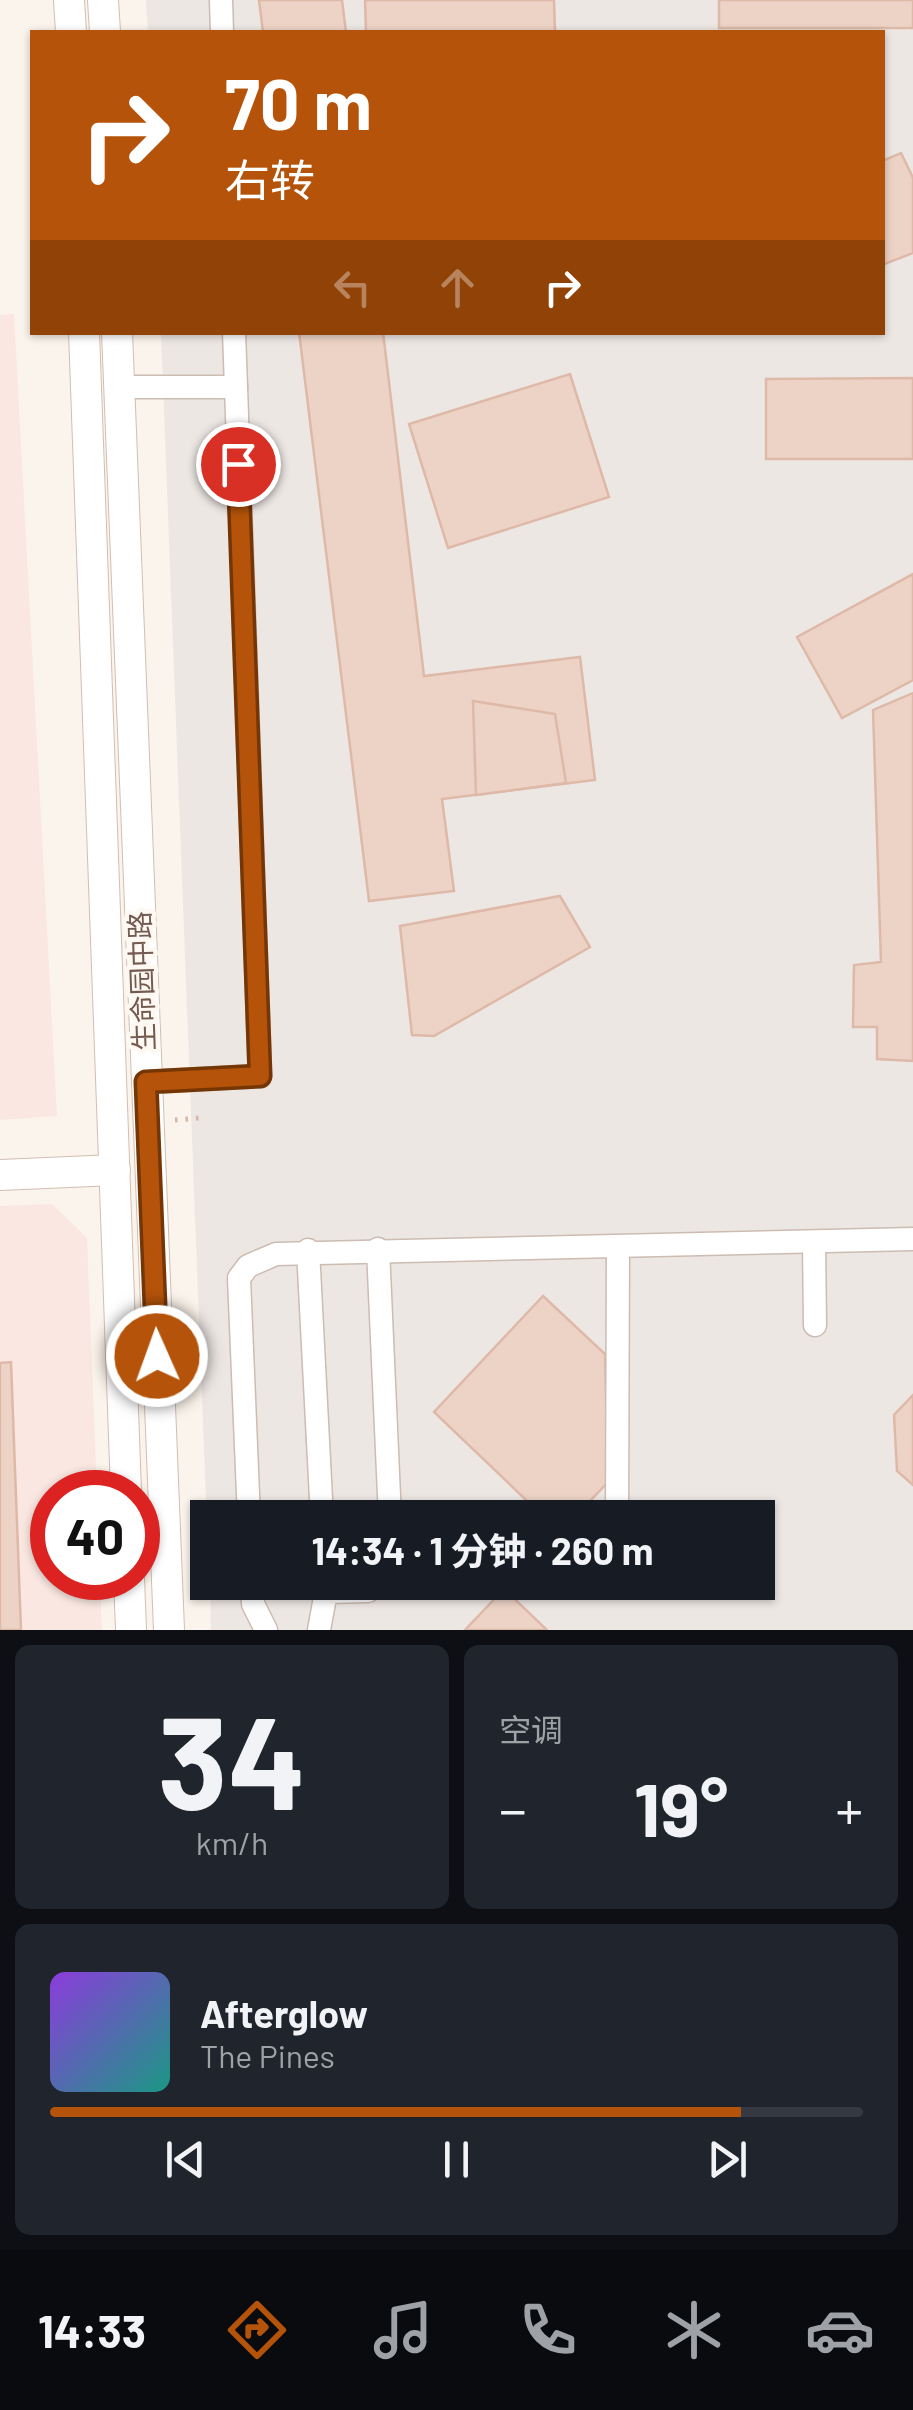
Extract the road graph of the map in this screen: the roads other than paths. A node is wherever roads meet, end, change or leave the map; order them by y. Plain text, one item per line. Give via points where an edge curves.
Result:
1 (70, 0) edge
2 (103, 0) edge
3 (221, 0) edge
4 (71, 30) edge
5 (105, 30) edge
6 (222, 30) edge
7 (84, 335) edge
8 (117, 335) edge
9 (234, 335) edge
10 (236, 387) junction
11 (120, 388) junction
12 (146, 1082) junction
13 (115, 1170) junction
14 (0, 1175) edge
15 (913, 1240) edge
16 (814, 1242) junction
17 (618, 1248) junction
18 (378, 1249) junction
19 (308, 1250) junction
20 (815, 1325) dead end
21 (125, 1470) edge
22 (248, 1500) edge
23 (321, 1500) edge
24 (389, 1500) edge
25 (617, 1500) edge
26 (130, 1600) edge
27 (253, 1600) edge
28 (324, 1600) edge
29 (131, 1630) edge
30 (169, 1630) edge
31 (266, 1630) edge
32 (319, 1630) edge

1 - 4 street
2 - 5 street
3 - 6 street
7 - 13 street, 生命园中路
8 - 11 street, 生命园中路
9 - 10 street
10 - 11 street
10 - 12 street via 260,1076
11 - 12 street, 生命园中路
12 - 30 street, 生命园中路
13 - 14 street
13 - 21 street, 生命园中路
15 - 16 street
16 - 17 street
16 - 20 street
17 - 18 street
17 - 25 street
18 - 19 street
18 - 24 street
19 - 22 street via 276,1254 248,1266 239,1278
19 - 23 street
26 - 29 street
27 - 31 street
28 - 32 street

